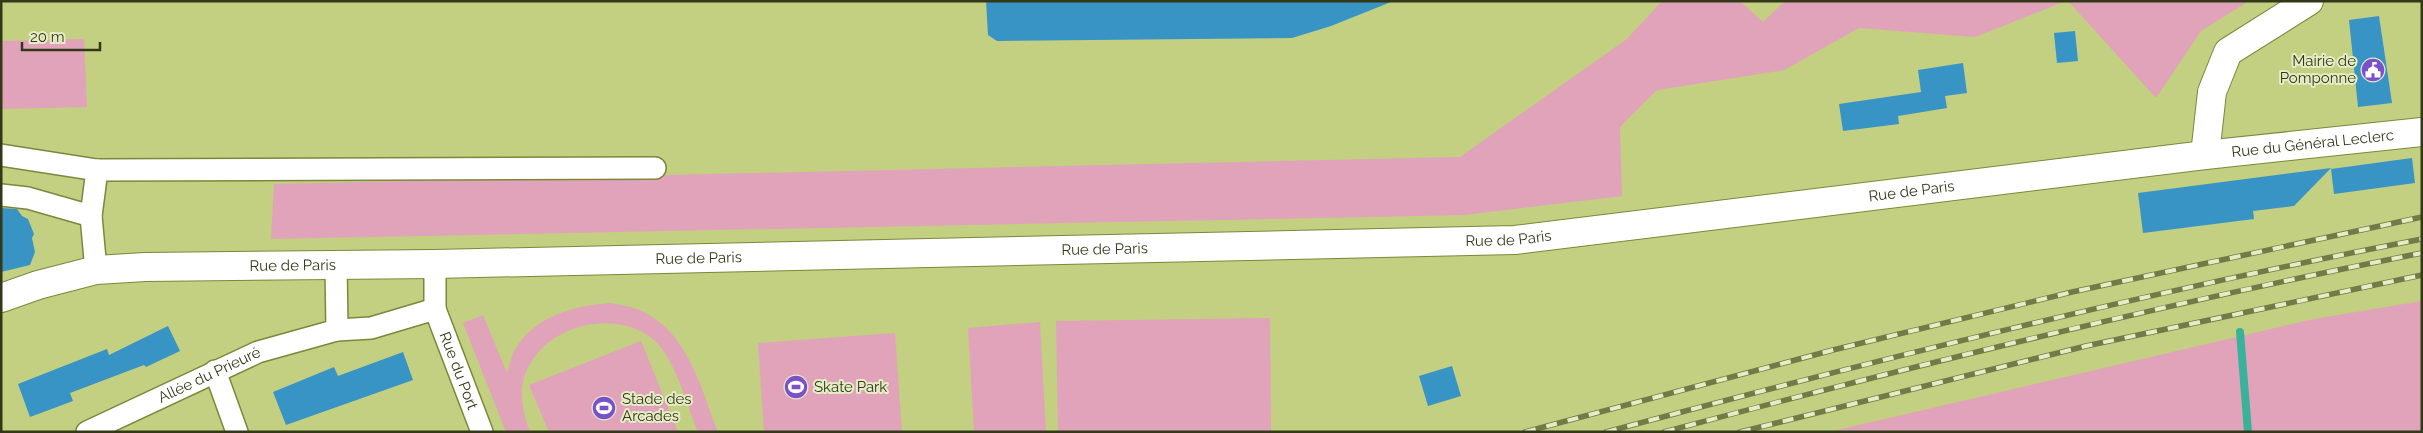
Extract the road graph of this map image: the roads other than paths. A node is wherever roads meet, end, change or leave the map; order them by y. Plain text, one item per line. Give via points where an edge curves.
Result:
1 (2308, 1) edge
2 (2422, 132) edge
3 (1, 155) edge
4 (2205, 155) junction
5 (656, 168) dead end
6 (97, 170) junction
7 (1, 195) edge
8 (91, 216) junction
9 (336, 264) junction
10 (435, 264) junction
11 (96, 270) junction
12 (1, 298) edge
13 (435, 309) junction
14 (337, 330) junction
15 (215, 371) junction
16 (87, 432) edge
17 (237, 432) edge
18 (482, 432) edge

1 - 4 main road via 2228,52 2212,92
2 - 4 main road, Rue du Général Leclerc
3 - 6 street
4 - 10 main road, Rue de Paris via 1516,240
5 - 6 street
6 - 8 street
7 - 8 street via 28,198
8 - 11 street
9 - 10 main road, Rue de Paris
9 - 11 main road, Rue de Paris
9 - 14 street
10 - 13 street
11 - 12 main road, Rue de Paris
13 - 14 street, Allée du Prieuré via 371,328
13 - 18 street, Rue du Port
14 - 15 street, Allée du Prieuré via 258,352
15 - 16 street, Allée du Prieuré
15 - 17 street

